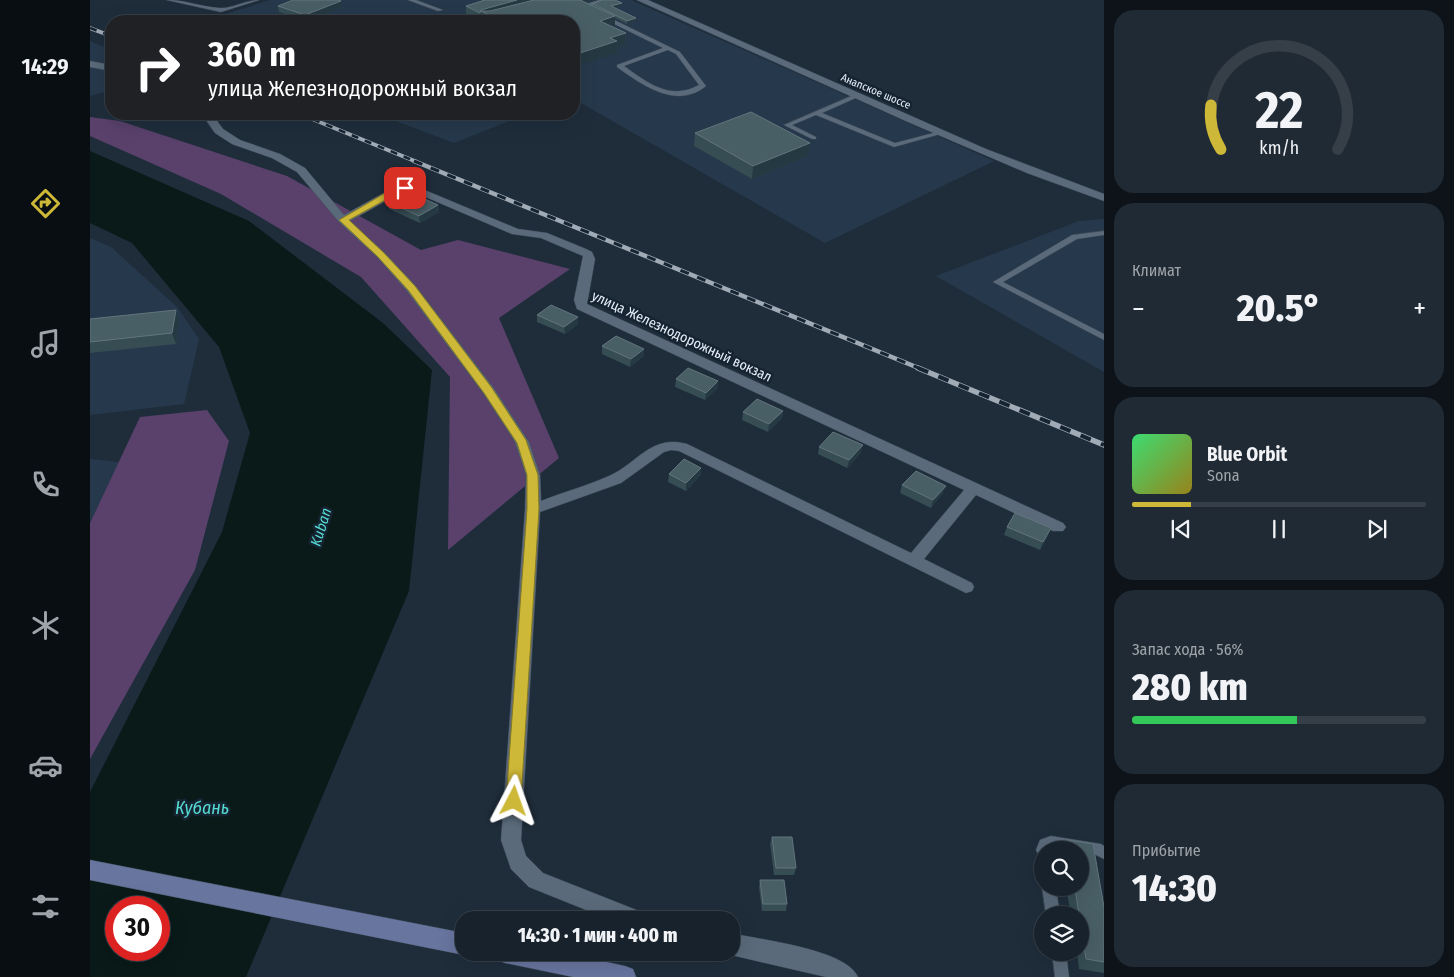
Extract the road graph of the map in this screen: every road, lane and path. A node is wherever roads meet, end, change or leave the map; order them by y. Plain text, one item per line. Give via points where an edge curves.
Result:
1 (170, 0) edge
2 (256, 0) edge
3 (411, 0) edge
4 (604, 0) edge
5 (641, 0) edge
6 (573, 3) edge
7 (583, 7) junction
8 (440, 10) dead end
9 (591, 11) edge
10 (600, 15) edge
11 (668, 48) junction
12 (90, 64) edge
13 (105, 67) edge
14 (856, 96) junction
15 (817, 113) junction
16 (211, 120) edge
17 (940, 133) junction
18 (814, 138) dead end
19 (1104, 198) edge
20 (343, 220) junction
21 (1104, 233) edge
22 (1104, 337) edge
23 (974, 488) junction
24 (533, 509) junction
25 (1058, 527) dead end
26 (914, 561) junction
27 (966, 587) dead end
28 (1089, 847) edge
29 (1104, 853) edge
30 (90, 870) edge
31 (614, 911) edge
32 (455, 942) edge
33 (740, 946) edge
34 (548, 961) edge
35 (1059, 961) edge
36 (625, 977) edge
37 (847, 977) edge
38 (1062, 977) edge

1 - 2 lane via 221,10
3 - 8 lane
4 - 7 lane
5 - 14 street, Анапское шоссе
6 - 7 lane
7 - 9 lane
10 - 11 lane
11 - 11 lane via 678,53 703,86 685,94 672,94 653,89 619,66
12 - 13 street
14 - 15 lane
14 - 17 street, Анапское шоссе
15 - 17 lane via 894,145
15 - 18 lane via 787,125
16 - 20 street via 219,131 236,142 276,156 301,170
17 - 19 street, Анапское шоссе
20 - 23 street, улица Железнодорожный вокзал via 395,191 415,189 516,232 543,235 574,247 588,254 589,259 581,306
20 - 24 street via 411,288 488,390 522,442 533,475
21 - 22 lane via 1075,238 997,282
23 - 25 street, улица Железнодорожный вокзал
23 - 26 street
24 - 26 street via 616,479 658,449 670,445 682,447
24 - 31 street via 511,840 518,862 536,880
26 - 27 street
28 - 29 lane
30 - 32 main road
33 - 37 street via 824,964
34 - 36 main road
35 - 38 lane

